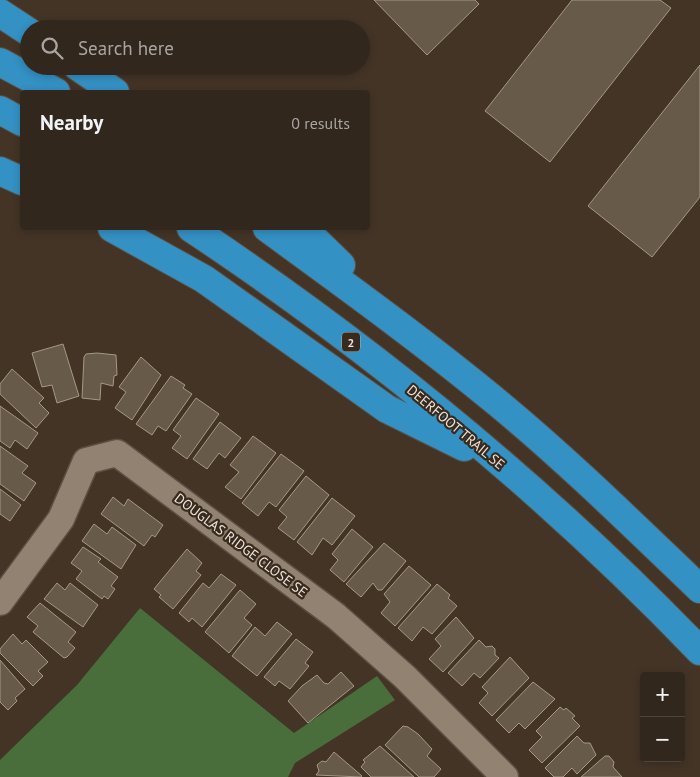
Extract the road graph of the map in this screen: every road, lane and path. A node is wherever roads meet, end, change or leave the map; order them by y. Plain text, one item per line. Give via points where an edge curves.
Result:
1 (0, 13) edge
2 (20, 26) edge
3 (0, 62) edge
4 (20, 73) edge
5 (24, 75) edge
6 (90, 75) edge
7 (52, 90) edge
8 (112, 90) edge
9 (0, 110) edge
10 (20, 121) edge
11 (0, 171) edge
12 (20, 180) edge
13 (116, 230) edge
14 (194, 230) edge
15 (270, 230) edge
16 (305, 230) edge
17 (426, 345) junction
18 (504, 467) junction
19 (700, 589) edge
20 (0, 602) edge
21 (700, 651) edge
22 (499, 775) edge

1 - 2 highway
3 - 4 highway
5 - 7 highway
6 - 8 highway
9 - 10 highway
11 - 12 highway
13 - 18 highway via 204,279 387,409
14 - 18 highway, DEERFOOT TRAIL SE / 2 via 386,369
15 - 17 highway
16 - 17 highway
17 - 19 highway via 606,499
18 - 21 highway, DEERFOOT TRAIL SE / 2
20 - 22 street, DOUGLAS RIDGE CLOSE SE via 61,519 86,461 117,453 336,616 405,677

